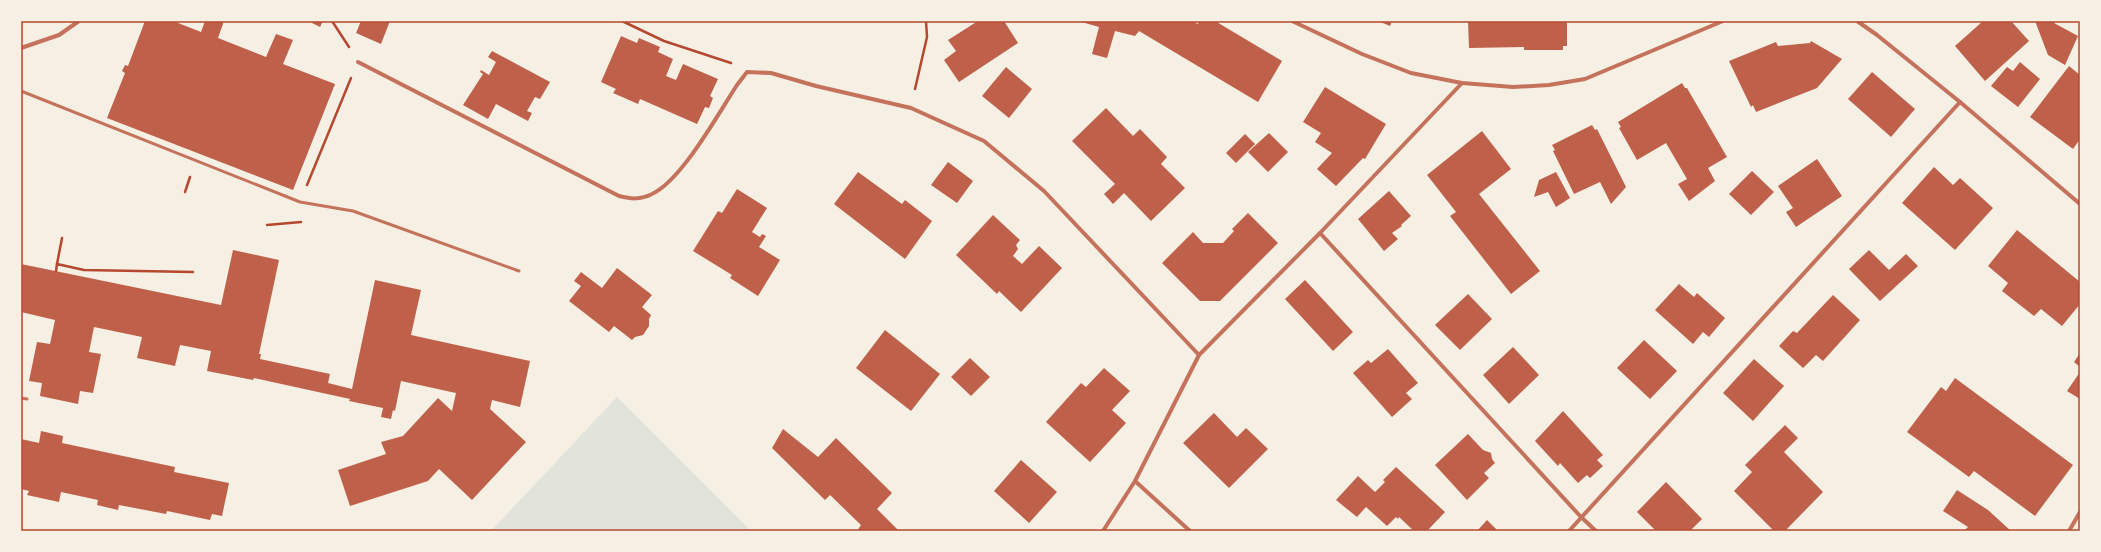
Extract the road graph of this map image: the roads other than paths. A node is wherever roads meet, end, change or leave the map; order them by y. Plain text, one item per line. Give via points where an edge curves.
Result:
1 (79, 21) edge
2 (1292, 21) edge
3 (1723, 21) edge
4 (1858, 21) edge
5 (21, 48) edge
6 (358, 62) road end
7 (1462, 83) junction
8 (21, 91) edge
9 (1960, 102) junction
10 (2080, 204) edge
11 (1320, 233) junction
12 (519, 271) dead end
13 (1199, 355) junction
14 (21, 398) edge
15 (27, 399) dead end
16 (1135, 481) junction
17 (2080, 512) edge
18 (1581, 517) junction
19 (1103, 531) edge
20 (1190, 531) edge
21 (1569, 531) edge
22 (1596, 531) edge
23 (2069, 531) edge

1 - 5 street via 59,35
2 - 7 street via 1362,54 1411,73
3 - 7 street via 1585,79 1513,87
4 - 9 street
6 - 13 street via 619,196 634,200 652,194 672,178 747,72 771,73 911,108 984,141 1044,191
7 - 11 street
8 - 12 lane via 300,202 353,211
9 - 10 street
9 - 18 street
11 - 13 street
11 - 18 street
13 - 16 street
14 - 15 lane
16 - 19 street
16 - 20 street
17 - 23 street
18 - 21 street
18 - 22 street

